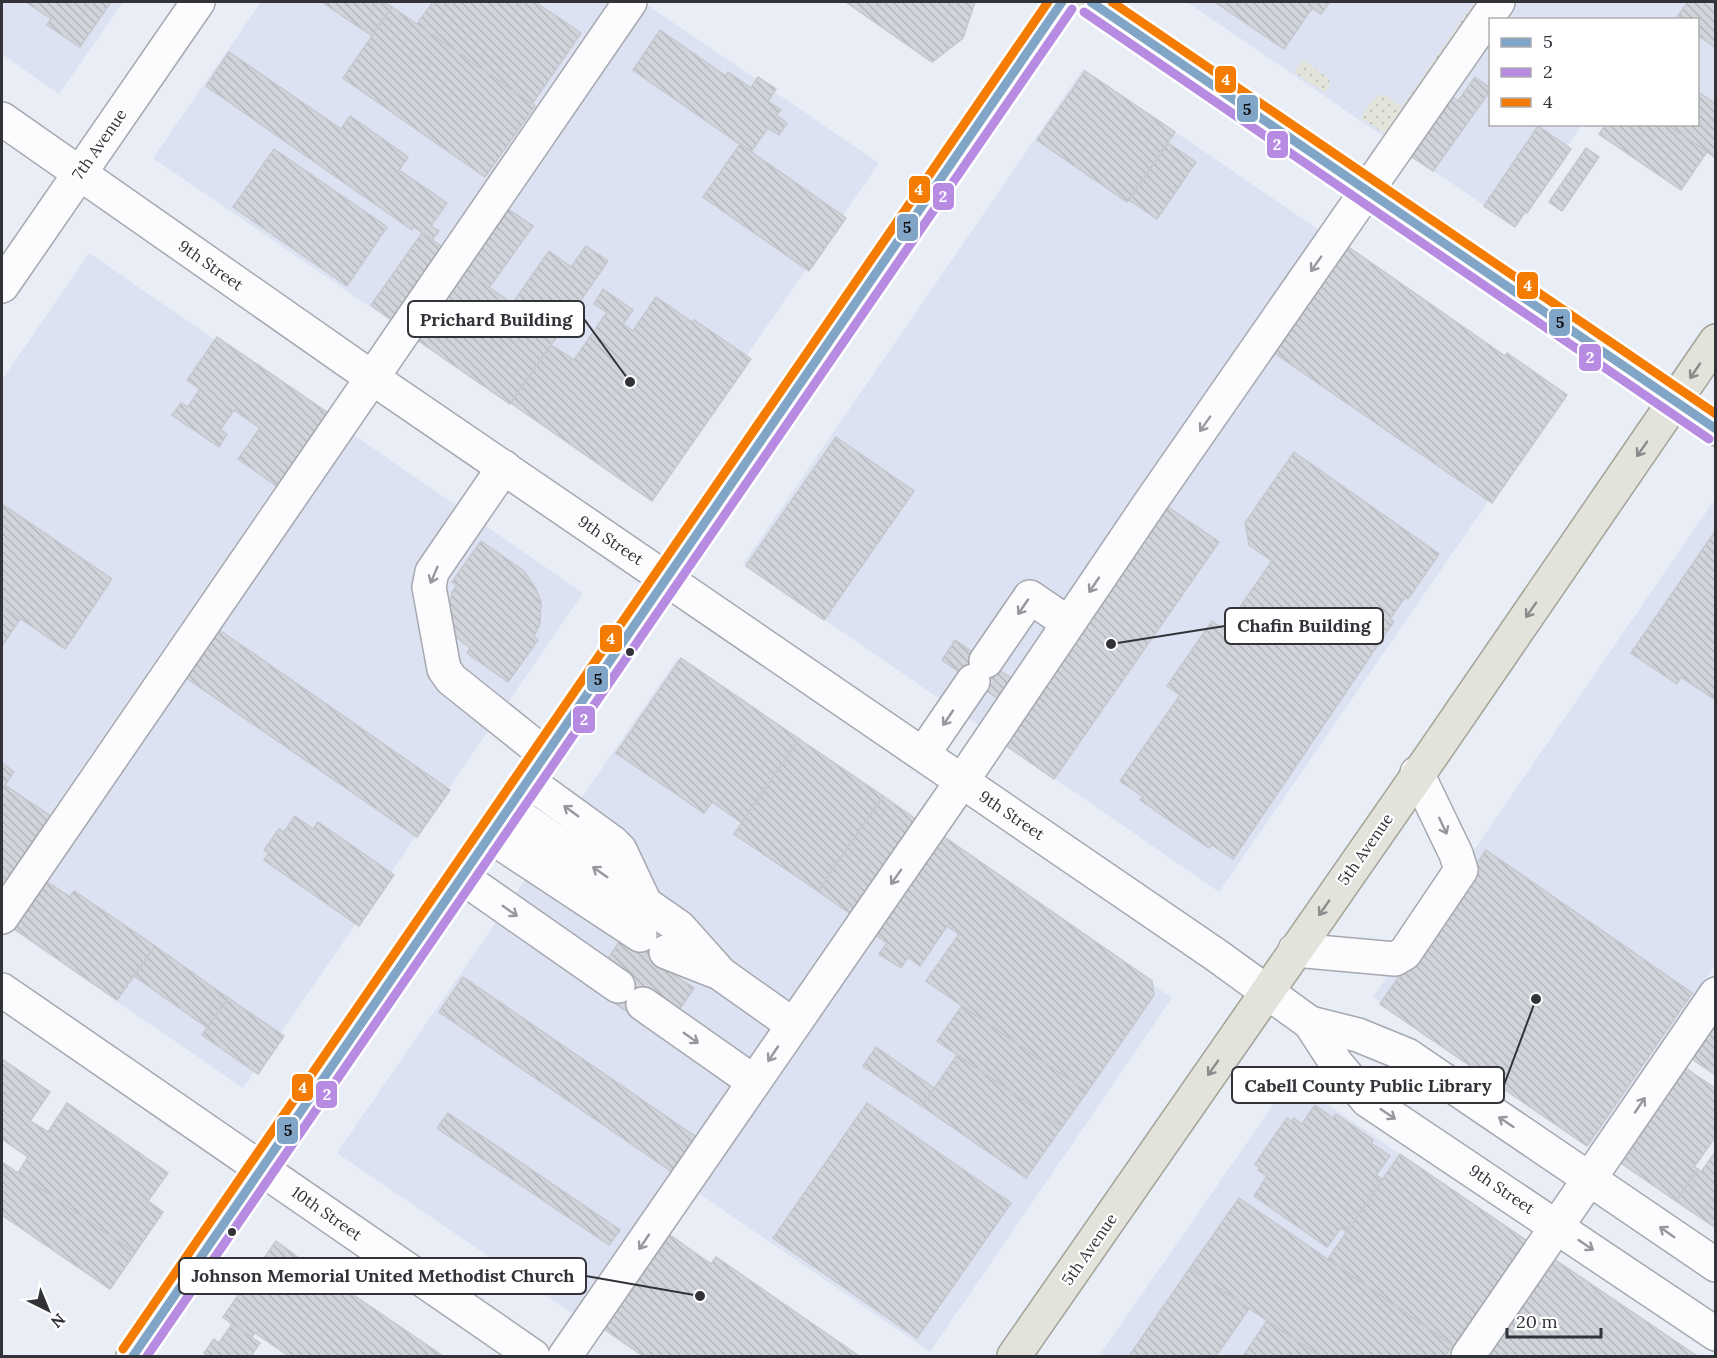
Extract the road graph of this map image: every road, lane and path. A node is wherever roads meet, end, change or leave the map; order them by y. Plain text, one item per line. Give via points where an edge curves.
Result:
1 (198, 2) edge
2 (630, 2) edge
3 (1062, 2) edge
4 (1091, 2) edge
5 (1498, 2) edge
6 (2, 119) edge
7 (79, 173) junction
8 (1367, 190) junction
9 (2, 286) edge
10 (1716, 341) edge
11 (371, 377) junction
12 (1675, 401) junction
13 (1716, 429) edge
14 (504, 467) junction
15 (667, 578) junction
16 (1068, 623) junction
17 (923, 754) junction
18 (537, 768) junction
19 (1418, 773) junction
20 (962, 781) junction
21 (508, 809) junction
22 (490, 836) junction
23 (462, 877) junction
24 (2, 916) edge
25 (650, 930) junction
26 (1295, 950) junction
27 (721, 974) junction
28 (2, 990) edge
29 (1266, 992) junction
30 (1716, 994) edge
31 (1310, 1023) junction
32 (794, 1025) junction
33 (754, 1082) junction
34 (262, 1168) junction
35 (1590, 1179) junction
36 (1558, 1226) junction
37 (1716, 1265) edge
38 (1716, 1334) edge
39 (133, 1356) edge
40 (533, 1356) edge
41 (565, 1356) edge
42 (1014, 1356) edge
43 (1468, 1356) edge

1 - 7 street, 7th Avenue
2 - 11 street
3 - 15 street
4 - 8 main road
5 - 8 street
6 - 7 street, 9th Street
7 - 9 street, 7th Avenue
7 - 11 street, 9th Street
8 - 12 main road
8 -> 16 street
10 -> 12 main road, 5th Avenue
11 - 14 street, 9th Street
11 - 24 street
12 - 13 main road
12 -> 19 main road, 5th Avenue
14 - 15 street, 9th Street
14 -> 18 street via 432,572 429,586 444,669
15 - 17 street, 9th Street
15 - 18 street
16 -> 17 street via 1030,597
16 - 20 street
17 - 20 street, 9th Street
18 - 21 street
25 -> 18 street via 620,850
19 -> 26 main road, 5th Avenue
19 -> 26 street via 1461,870 1405,953 1395,959
20 - 29 street, 9th Street
20 -> 32 street
21 - 22 street
25 -> 21 street
22 - 23 street
22 - 25 street
23 -> 33 street
23 - 34 street
25 - 27 street
25 - 27 street via 679,927
26 - 29 main road, 5th Avenue
27 - 32 street
28 - 34 street, 10th Street
29 - 31 street, 9th Street
29 -> 42 main road, 5th Avenue
35 -> 30 street
35 -> 31 street, 9th Street via 1407,1055 1358,1035
31 -> 36 street, 9th Street via 1367,1100
32 -> 33 street
33 -> 41 street
34 - 39 street
34 - 40 street, 10th Street
35 - 36 street
37 -> 35 street, 9th Street
36 -> 38 street, 9th Street
36 - 43 street

